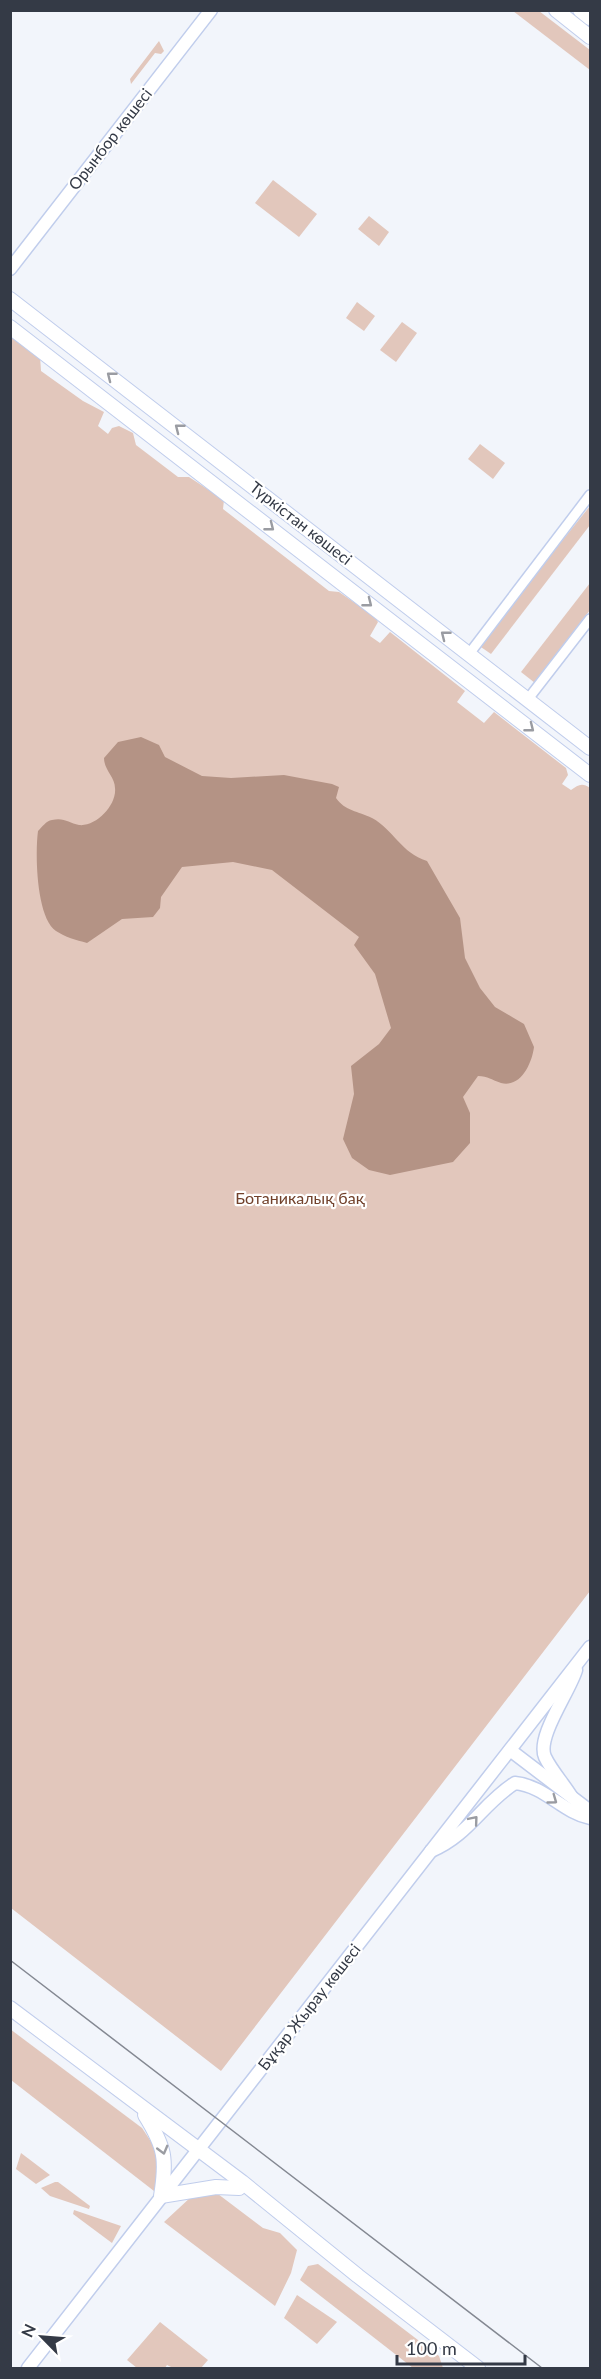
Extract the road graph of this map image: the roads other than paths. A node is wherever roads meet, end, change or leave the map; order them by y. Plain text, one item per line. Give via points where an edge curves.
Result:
1 (211, 10) edge
2 (556, 10) edge
3 (580, 10) edge
4 (591, 18) edge
5 (591, 37) edge
6 (10, 269) edge
7 (10, 298) edge
8 (10, 327) edge
9 (212, 454) junction
10 (201, 474) junction
11 (264, 494) junction
12 (591, 495) edge
13 (251, 513) junction
14 (591, 620) edge
15 (473, 657) junction
16 (458, 672) junction
17 (528, 699) junction
18 (508, 711) junction
19 (591, 748) edge
20 (591, 776) edge
21 (591, 1647) edge
22 (578, 1663) junction
23 (510, 1750) junction
24 (571, 1796) junction
25 (591, 1811) edge
26 (591, 1818) edge
27 (430, 1851) junction
28 (10, 2008) edge
29 (141, 2108) junction
30 (198, 2150) junction
31 (239, 2188) junction
32 (161, 2196) junction
33 (358, 2276) junction
34 (28, 2368) edge
35 (478, 2368) edge

1 - 6 street, Орынбор көшесі
2 - 5 main road
3 - 4 main road
9 -> 7 main road, Түркістан көшесі
8 - 10 main road, Түркістан көшесі
9 - 10 main road via 217,471 208,477
9 - 11 main road, Түркістан көшесі
10 - 13 main road, Түркістан көшесі
11 - 13 main road via 250,495 247,501
15 -> 11 main road, Түркістан көшесі
12 - 15 street
13 -> 16 main road, Түркістан көшесі
14 - 17 street
15 - 16 main road via 480,665 474,676
15 - 17 main road, Түркістан көшесі
16 - 18 main road, Түркістан көшесі
17 - 18 main road via 508,695
17 - 19 main road, Түркістан көшесі
18 -> 20 main road, Түркістан көшесі
21 - 22 street, Бұқар Жырау көшесі
22 - 23 street, Бұқар Жырау көшесі
22 - 24 street via 572,1686 546,1734 543,1748 544,1756
23 - 24 street
23 - 27 street, Бұқар Жырау көшесі
24 - 25 street
27 -> 26 street via 458,1838 515,1783 537,1787 574,1815
27 - 30 street, Бұқар Жырау көшесі
28 - 29 main road
29 - 30 main road
29 -> 32 main road via 165,2153
30 - 31 main road
30 - 32 street, Бұқар Жырау көшесі
30 - 33 main road
31 - 32 main road via 216,2187
31 - 33 main road via 328,2258
32 - 34 street, Бұқар Жырау көшесі
33 - 35 main road

